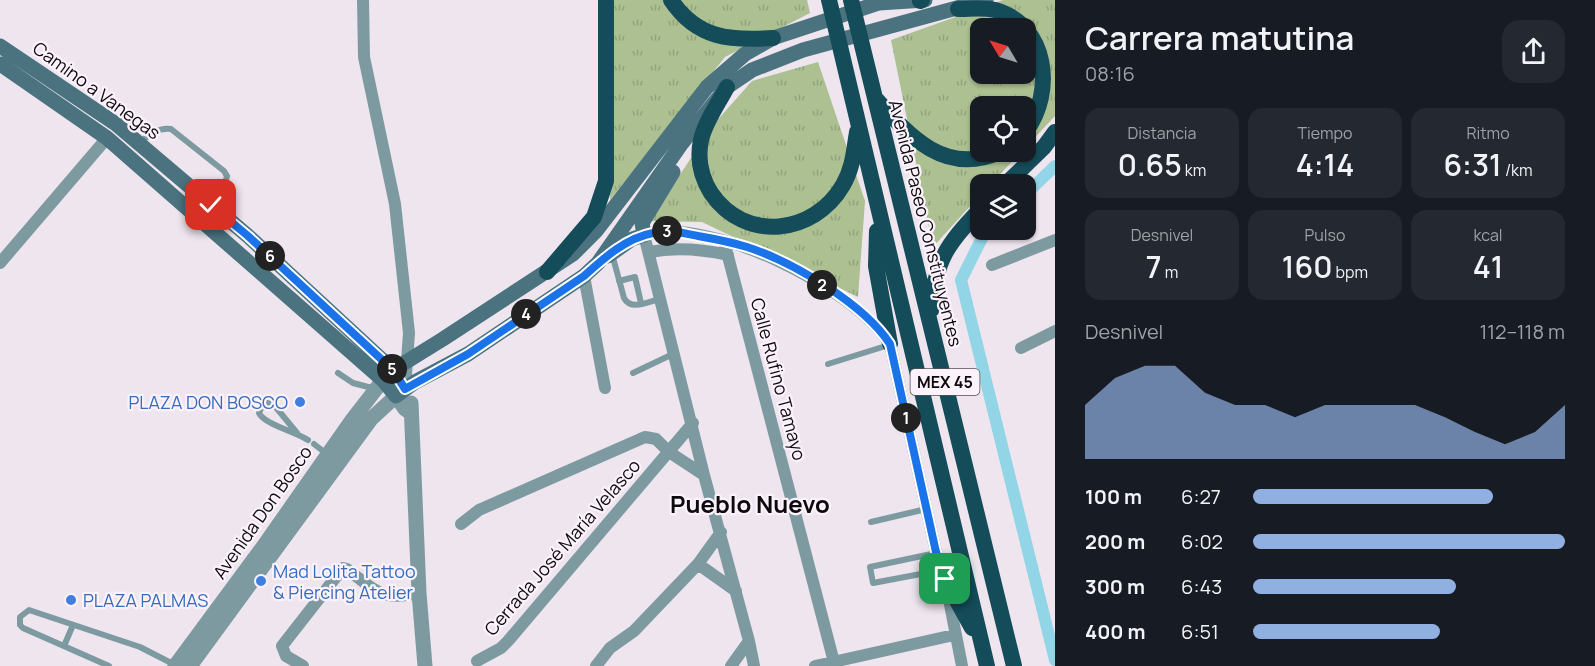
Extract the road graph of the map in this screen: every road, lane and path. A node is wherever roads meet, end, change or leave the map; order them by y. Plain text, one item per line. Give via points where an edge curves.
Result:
1 (363, 0) edge
2 (606, 0) edge
3 (671, 0) edge
4 (829, 0) edge
5 (851, 0) edge
6 (922, 0) edge
7 (986, 0) edge
8 (958, 9) junction
9 (773, 38) junction
10 (0, 46) edge
11 (0, 64) edge
12 (727, 87) junction
13 (875, 98) junction
14 (1036, 115) edge
15 (859, 125) junction
16 (1055, 132) edge
17 (107, 138) junction
18 (139, 143) junction
19 (682, 143) junction
20 (970, 158) edge
21 (1016, 174) edge
22 (211, 205) junction
23 (878, 206) junction
24 (970, 220) edge
25 (644, 235) junction
26 (1055, 240) edge
27 (724, 241) junction
28 (649, 252) junction
29 (728, 255) junction
30 (605, 258) junction
31 (0, 263) edge
32 (992, 266) dead end
33 (547, 272) junction
34 (584, 276) junction
35 (619, 281) junction
36 (660, 299) junction
37 (641, 303) junction
38 (931, 325) junction
39 (1055, 331) edge
40 (443, 339) junction
41 (890, 344) junction
42 (1021, 348) dead end
43 (673, 354) junction
44 (408, 360) junction
45 (449, 363) junction
46 (828, 364) dead end
47 (338, 373) dead end
48 (633, 373) dead end
49 (384, 380) junction
50 (605, 388) dead end
51 (400, 393) junction
52 (693, 423) junction
53 (297, 433) junction
54 (669, 452) junction
55 (333, 458) junction
56 (704, 475) junction
57 (927, 508) junction
58 (871, 522) dead end
59 (461, 524) dead end
60 (721, 532) junction
61 (936, 552) junction
62 (698, 564) junction
63 (943, 574) junction
64 (736, 591) junction
65 (419, 593) junction
66 (73, 625) junction
67 (954, 635) junction
68 (749, 642) junction
69 (982, 644) junction
70 (64, 646) junction
71 (477, 661) dead end
72 (835, 663) edge
73 (109, 666) edge
74 (179, 666) edge
75 (303, 666) edge
76 (425, 666) edge
77 (596, 666) edge
78 (731, 666) edge
79 (754, 666) edge
80 (815, 666) edge
81 (962, 666) edge
82 (987, 666) edge
83 (1014, 666) edge

1 - 44 street via 364,57 395,204 409,333
2 - 33 highway via 606,181 594,217
3 - 9 highway via 691,22 710,33 742,40
4 - 15 highway, MEX 45
5 - 13 highway, Avenida Paseo Constituyentes / MEX 45
6 - 9 main road via 879,3
7 - 8 main road
8 - 12 main road via 803,50 752,70
8 - 14 highway via 980,8 1004,14 1023,26 1036,42 1044,64 1045,87
9 - 33 main road via 745,54 707,87 596,231
10 - 18 main road, Camino a Vanegas
11 - 17 main road, Camino a Vanegas
12 - 15 highway via 704,130 700,168 714,198 730,214 750,224 785,226 826,206 840,191 849,172
12 - 19 main road
13 - 20 highway via 909,136 934,152
13 - 38 highway, Avenida Paseo Constituyentes / MEX 45
15 - 23 highway, MEX 45
16 - 21 highway
17 - 31 street
17 - 49 main road, Camino a Vanegas
18 - 22 main road, Camino a Vanegas
18 - 22 lane via 168,128 224,171 226,180
19 - 25 main road via 672,175 642,223
19 - 30 main road
22 - 49 main road, Camino a Vanegas via 248,236
23 - 41 highway via 876,266
23 - 69 highway, MEX 45
24 - 38 highway via 941,260 933,288
25 - 27 street via 665,231
25 - 28 street
25 - 30 main road
26 - 32 street
27 - 29 street, Calle Rufino Tamayo
27 - 41 street via 758,252 814,279 870,320
28 - 29 street via 677,248
28 - 36 street
29 - 72 street, Calle Rufino Tamayo
30 - 34 main road
30 - 35 lane
33 - 40 main road
34 - 45 main road
34 - 50 street
35 - 37 lane via 627,304
35 - 37 lane via 635,277
36 - 37 lane
36 - 43 street
38 - 83 highway, Avenida Paseo Constituyentes / MEX 45
39 - 42 street
40 - 44 main road
40 - 45 main road via 435,355 437,361
41 - 46 lane
41 - 57 street
43 - 48 lane
43 - 52 street
44 - 49 main road
44 - 51 street
45 - 51 main road
47 - 49 lane via 353,383
49 - 51 main road, Camino a Vanegas
49 - 55 street, Avenida Don Bosco
51 - 55 street, Avenida Don Bosco
51 - 65 street via 412,405
52 - 54 street, Cerrada José María Velasco
52 - 56 street
53 - 53 lane via 274,405 262,406 264,420
53 - 55 lane
54 - 56 street
54 - 59 street via 656,439 639,439 478,510
54 - 71 street, Cerrada José María Velasco via 508,641
55 - 74 street, Avenida Don Bosco
56 - 60 street
57 - 58 lane
57 - 61 street
60 - 62 street
60 - 64 street
61 - 63 street
61 - 63 lane via 870,567 873,583
62 - 64 street
62 - 77 street
63 - 67 street
63 - 69 highway
64 - 68 street
65 - 75 street via 398,597 379,594 343,568 282,646 286,656
65 - 76 street
66 - 70 lane
66 - 70 lane via 29,610 20,617 23,628
66 - 74 lane via 150,651
67 - 72 street
67 - 81 street
68 - 78 street
68 - 79 street
69 - 82 highway, MEX 45
70 - 73 lane
72 - 80 street

